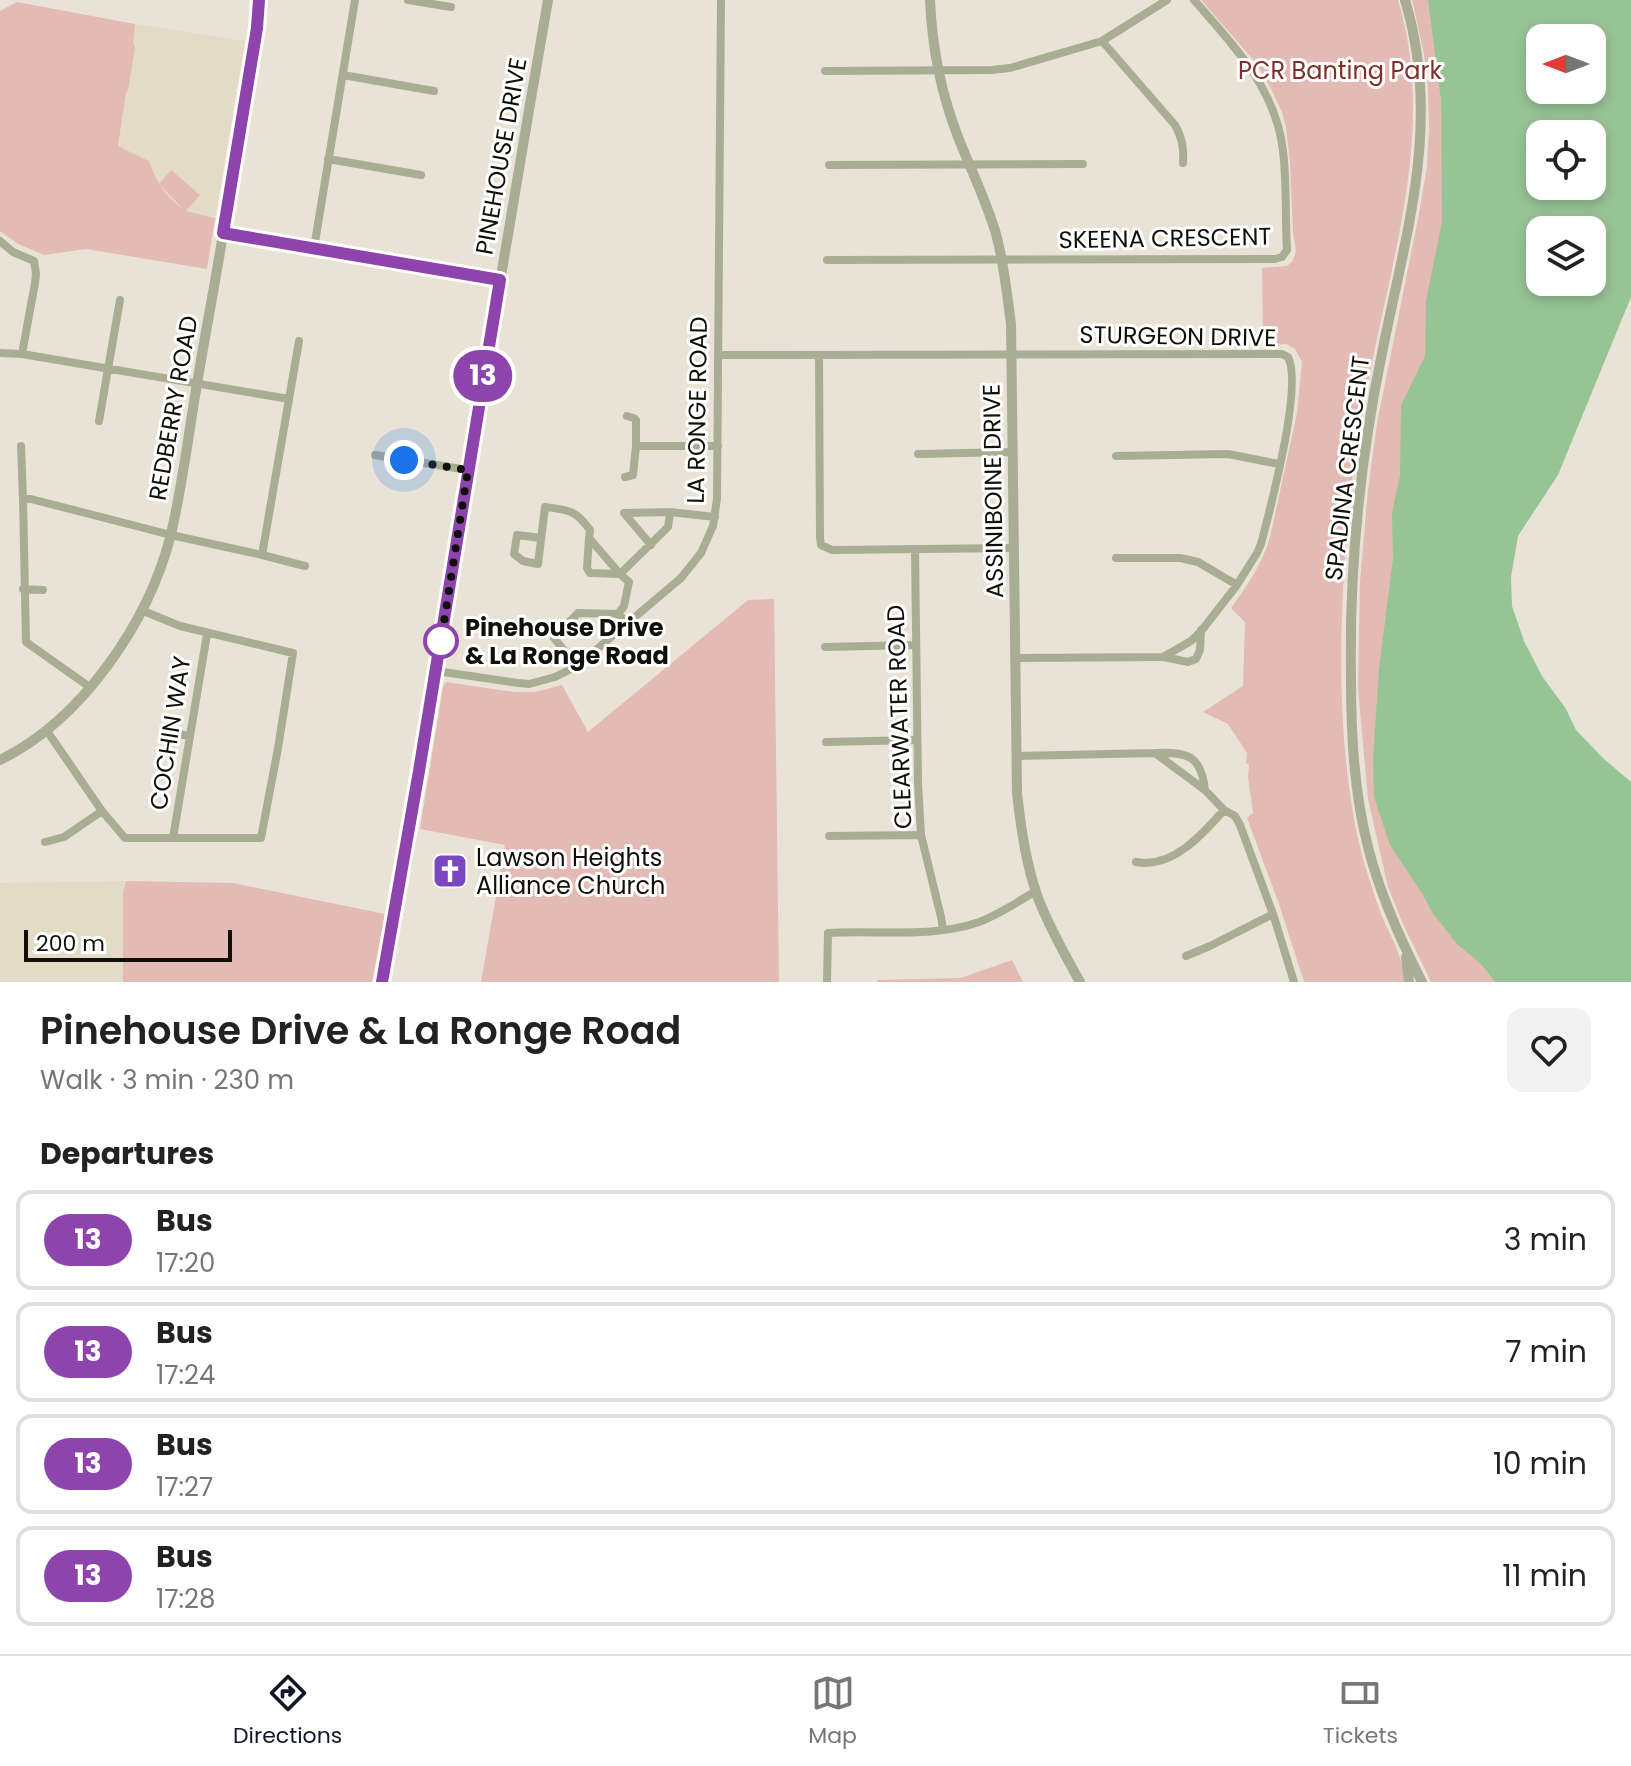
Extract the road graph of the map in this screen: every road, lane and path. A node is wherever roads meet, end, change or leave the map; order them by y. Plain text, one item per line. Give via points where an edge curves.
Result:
1 (259, 0) edge
2 (355, 0) edge
3 (408, 0) edge
4 (548, 0) edge
5 (721, 0) edge
6 (930, 0) edge
7 (1167, 0) edge
8 (1194, 0) edge
9 (1405, 0) edge
10 (451, 7) dead end
11 (1102, 41) junction
12 (939, 70) junction
13 (825, 71) dead end
14 (343, 75) junction
15 (434, 91) dead end
16 (328, 159) junction
17 (1183, 163) dead end
18 (1083, 164) dead end
19 (829, 165) dead end
20 (970, 165) junction
21 (421, 175) dead end
22 (223, 233) junction
23 (0, 241) edge
24 (314, 248) junction
25 (827, 260) dead end
26 (1003, 260) junction
27 (500, 280) junction
28 (120, 300) dead end
29 (299, 341) dead end
30 (0, 353) edge
31 (22, 354) junction
32 (718, 355) junction
33 (819, 355) junction
34 (1011, 355) junction
35 (109, 368) junction
36 (197, 382) junction
37 (289, 399) junction
38 (627, 416) dead end
39 (99, 421) dead end
40 (21, 446) dead end
41 (636, 446) junction
42 (718, 446) junction
43 (1012, 452) junction
44 (918, 454) dead end
45 (375, 455) dead end
46 (1116, 456) dead end
47 (1279, 464) junction
48 (468, 470) junction
49 (625, 477) dead end
50 (23, 499) junction
51 (670, 512) junction
52 (715, 517) junction
53 (171, 535) junction
54 (541, 538) dead end
55 (589, 538) junction
56 (651, 545) junction
57 (1013, 548) junction
58 (915, 549) junction
59 (262, 555) junction
60 (1116, 558) dead end
61 (305, 566) dead end
62 (620, 574) junction
63 (1237, 585) junction
64 (23, 589) junction
65 (43, 590) dead end
66 (141, 610) junction
67 (618, 614) junction
68 (628, 623) junction
69 (1202, 630) junction
70 (207, 634) junction
71 (915, 645) junction
72 (825, 647) dead end
73 (1163, 657) junction
74 (1015, 658) junction
75 (577, 666) junction
76 (436, 671) junction
77 (91, 688) junction
78 (47, 731) junction
79 (170, 733) dead end
80 (190, 736) junction
81 (917, 740) junction
82 (826, 742) dead end
83 (1155, 753) junction
84 (1017, 756) junction
85 (0, 760) edge
86 (1205, 790) junction
87 (1224, 810) junction
88 (102, 811) junction
89 (921, 835) junction
90 (829, 836) dead end
91 (173, 838) junction
92 (45, 842) dead end
93 (1136, 862) dead end
94 (1036, 891) junction
95 (1273, 914) junction
96 (943, 930) junction
97 (1404, 947) junction
98 (1186, 956) dead end
99 (382, 982) edge
100 (827, 982) edge
101 (1080, 982) edge
102 (1294, 982) edge
103 (1409, 982) edge
104 (1422, 982) edge

1 - 22 street, REDBERRY ROAD
2 - 14 street
3 - 10 street
4 - 27 street, PINEHOUSE DRIVE
5 - 32 street, LA RONGE ROAD
6 - 12 street, ASSINIBOINE DRIVE
7 - 11 street
8 - 26 street, SKEENA CRESCENT via 1249,65 1273,107 1283,149 1286,253 1275,259
9 - 97 street, SPADINA CRESCENT via 1420,86 1421,146 1368,425 1357,505 1350,635 1354,760 1362,817 1375,872
11 - 12 street via 1010,68
11 - 17 street via 1175,125
12 - 13 street
12 - 20 street, ASSINIBOINE DRIVE
14 - 15 street
14 - 16 street
16 - 21 street
16 - 24 street
18 - 20 street
19 - 20 street
20 - 26 street, ASSINIBOINE DRIVE
22 - 24 street
22 - 36 street, REDBERRY ROAD
23 - 31 street via 34,261
24 - 27 street
25 - 26 street
26 - 34 street, ASSINIBOINE DRIVE
27 - 48 street, PINEHOUSE DRIVE
28 - 35 street
29 - 37 street
30 - 31 street
31 - 35 street
32 - 33 street
32 - 42 street, LA RONGE ROAD
33 - 34 street
33 - 58 street via 821,545 832,550
34 - 43 street, ASSINIBOINE DRIVE
34 - 47 street, STURGEON DRIVE via 1285,355 1291,361 1291,406
35 - 36 street
35 - 39 street
36 - 37 street
36 - 53 street, REDBERRY ROAD
37 - 59 street
38 - 41 street via 636,420
40 - 50 street
41 - 42 street
41 - 49 street via 633,475
42 - 52 street, LA RONGE ROAD
43 - 44 street
43 - 57 street, ASSINIBOINE DRIVE
45 - 48 street
46 - 47 street via 1228,454
47 - 63 street, STURGEON DRIVE via 1261,544
48 - 76 street, PINEHOUSE DRIVE
50 - 53 street
50 - 64 street
51 - 52 street
51 - 56 street via 668,527
51 - 56 street via 624,513
52 - 68 street, LA RONGE ROAD via 696,561
53 - 59 street
53 - 66 street, REDBERRY ROAD
54 - 55 street via 545,507 580,516
55 - 62 street
55 - 62 street via 590,573
56 - 62 street
57 - 58 street
57 - 74 street, ASSINIBOINE DRIVE
58 - 71 street, CLEARWATER ROAD
59 - 61 street
60 - 63 street via 1198,562
62 - 67 street via 629,582
63 - 69 street, STURGEON DRIVE
64 - 65 street
64 - 77 street via 26,642
66 - 70 street
66 - 77 street, REDBERRY ROAD
67 - 68 street
67 - 75 street via 578,613 554,638
68 - 75 street, LA RONGE ROAD
69 - 73 street, STURGEON DRIVE
69 - 73 street, STURGEON DRIVE via 1196,659
70 - 80 street, COCHIN WAY
70 - 91 street via 293,653 287,693 261,838
71 - 72 street
71 - 81 street, CLEARWATER ROAD
73 - 74 street, STURGEON DRIVE
74 - 84 street, ASSINIBOINE DRIVE
75 - 76 street, LA RONGE ROAD via 529,684
76 - 99 street, PINEHOUSE DRIVE
77 - 78 street, REDBERRY ROAD
78 - 85 street, REDBERRY ROAD
78 - 88 street
79 - 80 street
80 - 91 street, COCHIN WAY
81 - 82 street
81 - 89 street, CLEARWATER ROAD
83 - 84 street
83 - 86 street
83 - 86 street via 1175,752 1197,762
84 - 94 street, ASSINIBOINE DRIVE via 1022,834
86 - 87 street
87 - 93 street via 1178,853 1148,864
87 - 95 street via 1240,825
88 - 91 street via 125,838
88 - 92 street via 64,837
89 - 90 street
89 - 96 street, CLEARWATER ROAD
94 - 96 street via 987,919
94 - 101 street, ASSINIBOINE DRIVE
95 - 98 street
95 - 102 street
96 - 100 street via 828,933
97 - 103 street
97 - 104 street, SPADINA CRESCENT

